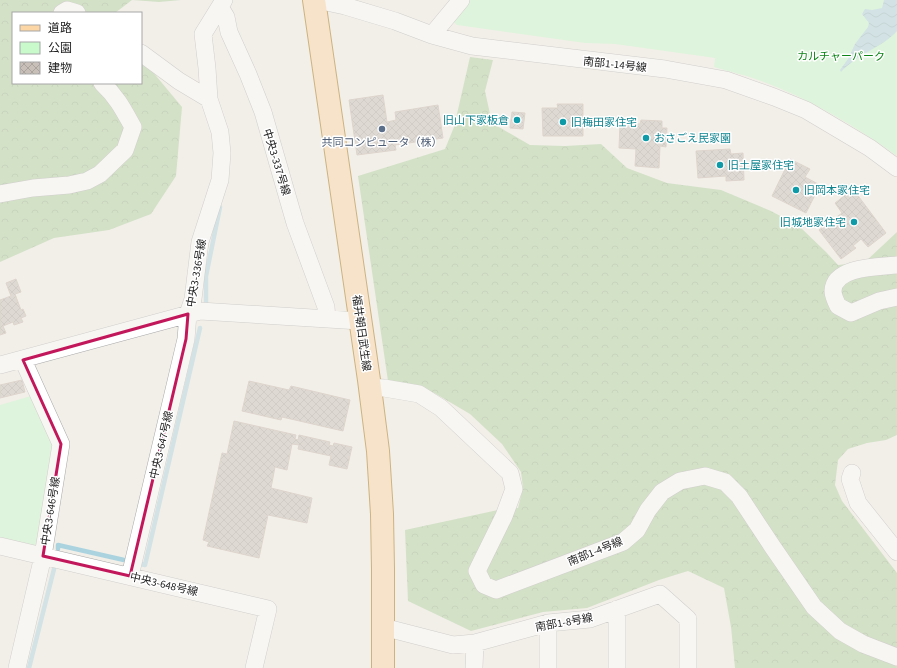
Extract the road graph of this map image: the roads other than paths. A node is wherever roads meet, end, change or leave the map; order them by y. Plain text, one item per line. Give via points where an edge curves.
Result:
1 (315, 0) edge
2 (461, 0) edge
3 (222, 3) edge
4 (64, 12) edge
5 (74, 12) edge
6 (432, 35) junction
7 (142, 54) edge
8 (103, 84) edge
9 (209, 99) junction
10 (897, 168) edge
11 (0, 194) edge
12 (897, 265) edge
13 (897, 297) edge
14 (188, 314) junction
15 (327, 319) junction
16 (360, 321) junction
17 (23, 360) junction
18 (0, 365) edge
19 (370, 387) junction
20 (852, 473) dead end
21 (0, 546) edge
22 (897, 552) edge
23 (43, 556) junction
24 (130, 576) junction
25 (616, 609) junction
26 (548, 623) junction
27 (383, 627) junction
28 (475, 643) junction
29 (897, 657) edge
30 (17, 668) edge
31 (254, 668) edge
32 (383, 668) edge
33 (474, 668) edge
34 (548, 668) edge
35 (617, 668) edge
36 (688, 668) edge

1 - 6 street, 南部1-14号線 via 345,6
1 - 16 main road, 福井朝日武生線
2 - 6 street
3 - 9 street, 中央3-336号線 via 203,34
3 - 15 street, 中央3-337号線 via 229,32 262,112 295,223 326,307
4 - 5 street
6 - 10 street, 南部1-14号線 via 472,46 665,69 726,80 806,110 870,148
7 - 9 street
8 - 11 street via 121,104 132,127 125,150 100,174 87,181 69,186 33,188
9 - 14 street, 中央3-336号線 via 220,132 220,180 200,242 193,299
12 - 13 street via 852,270 838,279 833,291 838,306 851,312
14 - 15 street via 200,311
14 - 17 street, 中央3-336号線
14 - 24 street, 中央3-647号線 via 186,339
15 - 16 street
16 - 19 main road, 福井朝日武生線
17 - 18 street, 中央3-336号線
17 - 23 street, 中央3-646号線 via 61,444
19 - 27 main road, 福井朝日武生線 via 382,514
19 - 29 street, 南部1-4号線 via 418,394 441,408 510,474 514,490 477,571 484,585 496,590 623,542 637,530 662,492 680,481 705,476 725,482 739,496 814,607 840,632
20 - 22 street via 850,479 858,503
21 - 23 street, 中央3-648号線
23 - 24 street, 中央3-648号線
23 - 30 street, 中央3-646号線
24 - 31 street, 中央3-648号線 via 268,609
25 - 26 street, 南部1-8号線 via 590,619
25 - 35 street
25 - 36 street, 南部1-8号線 via 660,594 688,619
26 - 28 street, 南部1-8号線
26 - 34 street
27 - 28 street, 南部1-8号線 via 453,645
27 - 32 main road, 福井朝日武生線
28 - 33 street

